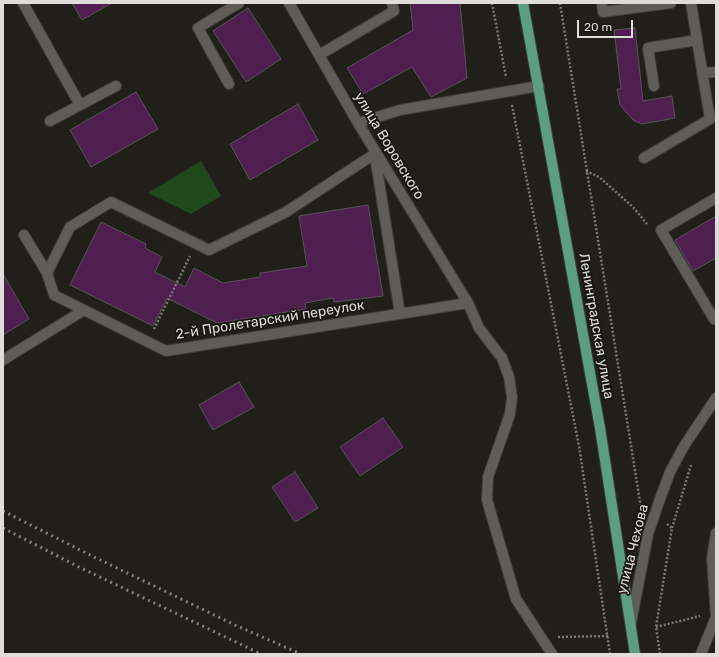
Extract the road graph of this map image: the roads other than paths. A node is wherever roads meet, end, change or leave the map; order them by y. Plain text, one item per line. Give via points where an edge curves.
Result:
1 (23, 3) edge
2 (239, 3) edge
3 (289, 3) edge
4 (392, 3) edge
5 (523, 3) edge
6 (602, 3) edge
7 (672, 3) edge
8 (691, 3) edge
9 (697, 40) junction
10 (319, 55) junction
11 (716, 72) edge
12 (702, 73) junction
13 (229, 84) dead end
14 (116, 86) dead end
15 (538, 86) junction
16 (654, 86) dead end
17 (80, 105) junction
18 (50, 121) dead end
19 (358, 123) junction
20 (376, 154) junction
21 (644, 158) dead end
22 (716, 198) edge
23 (24, 235) dead end
24 (47, 273) junction
25 (468, 303) junction
26 (84, 310) junction
27 (400, 314) junction
28 (716, 318) edge
29 (3, 360) edge
30 (716, 398) edge
31 (716, 533) edge
32 (630, 624) junction
33 (552, 654) edge
34 (635, 654) edge
35 (701, 654) edge

1 - 17 street
2 - 13 street via 198,28
3 - 10 street, улица Воровского
4 - 10 street via 394,11
5 - 15 main road, Ленинградская улица
6 - 7 street via 603,12
8 - 9 street
9 - 12 street
9 - 16 street via 648,48
10 - 19 street, улица Воровского
11 - 12 street
12 - 21 street via 710,119
14 - 17 street
15 - 19 street via 400,110
15 - 32 main road, Ленинградская улица via 600,428
17 - 18 street
19 - 20 street, улица Воровского
20 - 24 street via 286,212 209,250 112,202 70,227
20 - 25 street, улица Воровского
20 - 27 street
22 - 28 street via 662,230 714,319
23 - 24 street, 2-й Пролетарский переулок
24 - 26 street, 2-й Пролетарский переулок via 54,295
25 - 27 street, 2-й Пролетарский переулок
25 - 33 street, улица Воровского via 479,328 502,358 510,377 512,397 510,414 488,477 487,500 516,599
26 - 27 street, 2-й Пролетарский переулок via 166,351
26 - 29 street
30 - 32 street, улица Чехова via 670,472 648,534
31 - 35 street via 712,558 716,617
32 - 34 main road, Ленинградская улица

